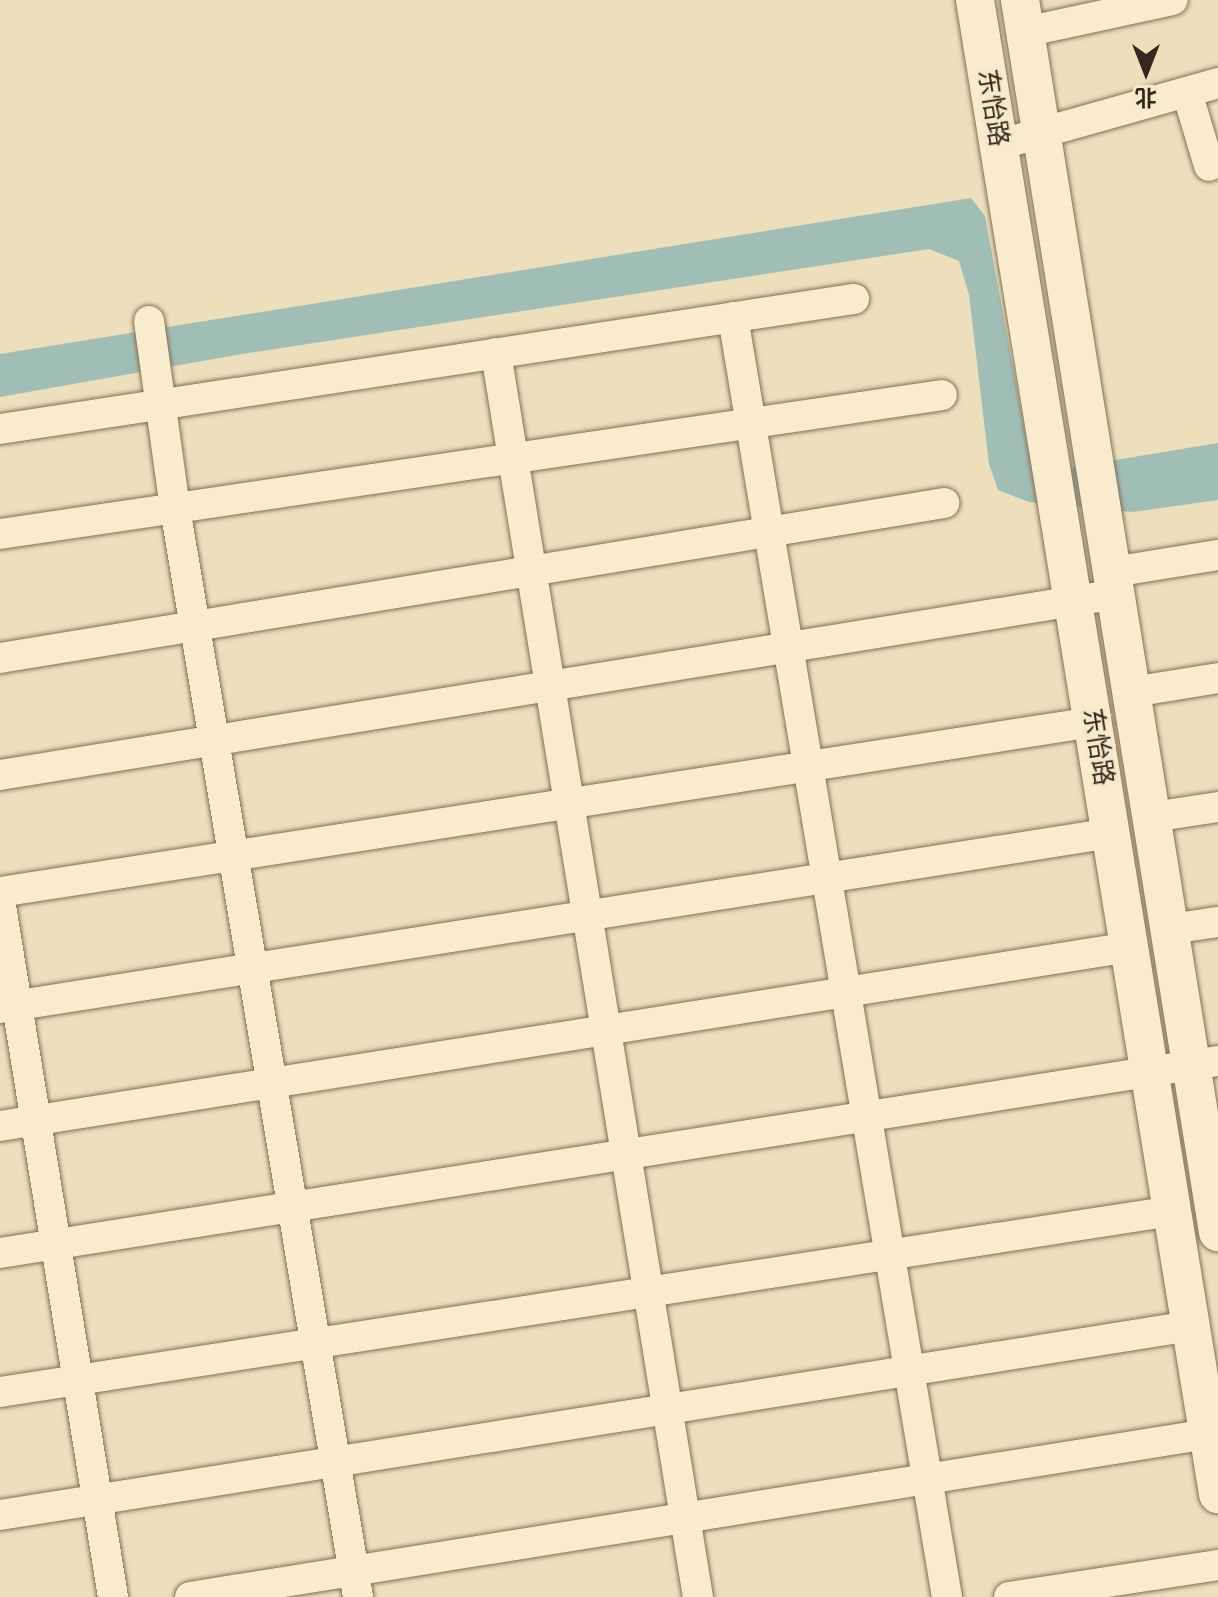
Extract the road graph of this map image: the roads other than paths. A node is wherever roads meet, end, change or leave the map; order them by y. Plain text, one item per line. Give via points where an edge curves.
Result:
1 (975, 0) edge
2 (1173, 0) edge
3 (1022, 16) edge
4 (1218, 83) edge
5 (1187, 92) junction
6 (1041, 133) junction
7 (998, 145) junction
8 (1209, 166) dead end
9 (854, 299) dead end
10 (733, 317) junction
11 (149, 321) dead end
12 (496, 353) junction
13 (158, 392) junction
14 (942, 395) dead end
15 (750, 423) junction
16 (0, 429) edge
17 (513, 458) junction
18 (944, 503) dead end
19 (175, 508) junction
20 (768, 532) junction
21 (0, 534) edge
22 (1218, 555) edge
23 (1113, 569) junction
24 (531, 571) junction
25 (1073, 602) junction
26 (194, 626) junction
27 (788, 647) junction
28 (0, 658) edge
29 (1218, 678) edge
30 (550, 686) junction
31 (1132, 692) junction
32 (1093, 722) junction
33 (214, 740) junction
34 (808, 766) junction
35 (0, 775) edge
36 (569, 803) junction
37 (1218, 807) edge
38 (1152, 817) junction
39 (1111, 833) junction
40 (233, 856) junction
41 (826, 878) junction
42 (0, 892) edge
43 (0, 900) edge
44 (587, 916) junction
45 (1218, 922) edge
46 (1170, 929) junction
47 (1130, 947) junction
48 (252, 969) junction
49 (845, 992) junction
50 (8, 1007) edge
51 (606, 1030) junction
52 (1205, 1063) edge
53 (1150, 1071) junction
54 (271, 1083) junction
55 (866, 1116) junction
56 (36, 1121) junction
57 (0, 1126) edge
58 (626, 1154) junction
59 (292, 1206) junction
60 (1172, 1211) junction
61 (1217, 1214) edge
62 (56, 1244) junction
63 (0, 1253) edge
64 (889, 1255) junction
65 (648, 1292) junction
66 (1191, 1326) junction
67 (315, 1343) junction
68 (909, 1371) junction
69 (78, 1380) junction
70 (0, 1392) edge
71 (667, 1410) junction
72 (1208, 1434) junction
73 (335, 1462) junction
74 (927, 1479) junction
75 (1218, 1494) edge
76 (97, 1500) junction
77 (0, 1515) edge
78 (685, 1518) junction
79 (1218, 1565) edge
80 (355, 1584) edge
81 (113, 1597) edge
82 (190, 1597) edge
83 (698, 1597) edge
84 (947, 1597) edge
85 (1009, 1597) edge

1 - 7 street, 东怡路
2 - 3 street
3 - 6 street, 东怡路
4 - 5 street
5 - 6 street
5 - 8 street
6 - 7 street
6 - 23 street, 东怡路
7 - 25 street, 东怡路
9 - 10 street
10 - 12 street
10 - 15 street
11 - 13 street
12 - 13 street
12 - 17 street
13 - 16 street
13 - 19 street
14 - 15 street
15 - 17 street
15 - 20 street
17 - 19 street
17 - 24 street
18 - 20 street
19 - 21 street
19 - 26 street
20 - 24 street
20 - 27 street
22 - 23 street
23 - 25 street
23 - 31 street, 东怡路
24 - 26 street
24 - 30 street
25 - 27 street
25 - 32 street, 东怡路
26 - 28 street
26 - 33 street
27 - 30 street
27 - 34 street
29 - 31 street
30 - 33 street
30 - 36 street
31 - 38 street, 东怡路
32 - 34 street
32 - 39 street, 东怡路
33 - 35 street
33 - 40 street
34 - 36 street
34 - 41 street
36 - 40 street
36 - 44 street
37 - 38 street
38 - 46 street, 东怡路
39 - 41 street
39 - 47 street, 东怡路
40 - 42 street
40 - 48 street
41 - 44 street
41 - 49 street
43 - 50 street
44 - 48 street
44 - 51 street
45 - 46 street
46 - 52 street, 东怡路
47 - 49 street
47 - 53 street, 东怡路
48 - 50 street
48 - 54 street
49 - 51 street
49 - 55 street
50 - 56 street
51 - 54 street
51 - 58 street
52 - 53 street
52 - 61 street, 东怡路
53 - 55 street
53 - 60 street, 东怡路
54 - 56 street
54 - 59 street
55 - 58 street
55 - 64 street
56 - 57 street
56 - 62 street
58 - 59 street
58 - 65 street
59 - 62 street
59 - 67 street
60 - 64 street
60 - 66 street, 东怡路
62 - 63 street
62 - 69 street
64 - 65 street
64 - 68 street
65 - 67 street
65 - 71 street
66 - 68 street
66 - 72 street, 东怡路
67 - 69 street
67 - 73 street
68 - 71 street
68 - 74 street
69 - 70 street
69 - 76 street
71 - 73 street
71 - 78 street
72 - 74 street
72 - 75 street, 东怡路
73 - 76 street
73 - 80 street
74 - 78 street
74 - 84 street
76 - 77 street
76 - 81 street
78 - 80 street
78 - 83 street
79 - 85 street
80 - 82 street

